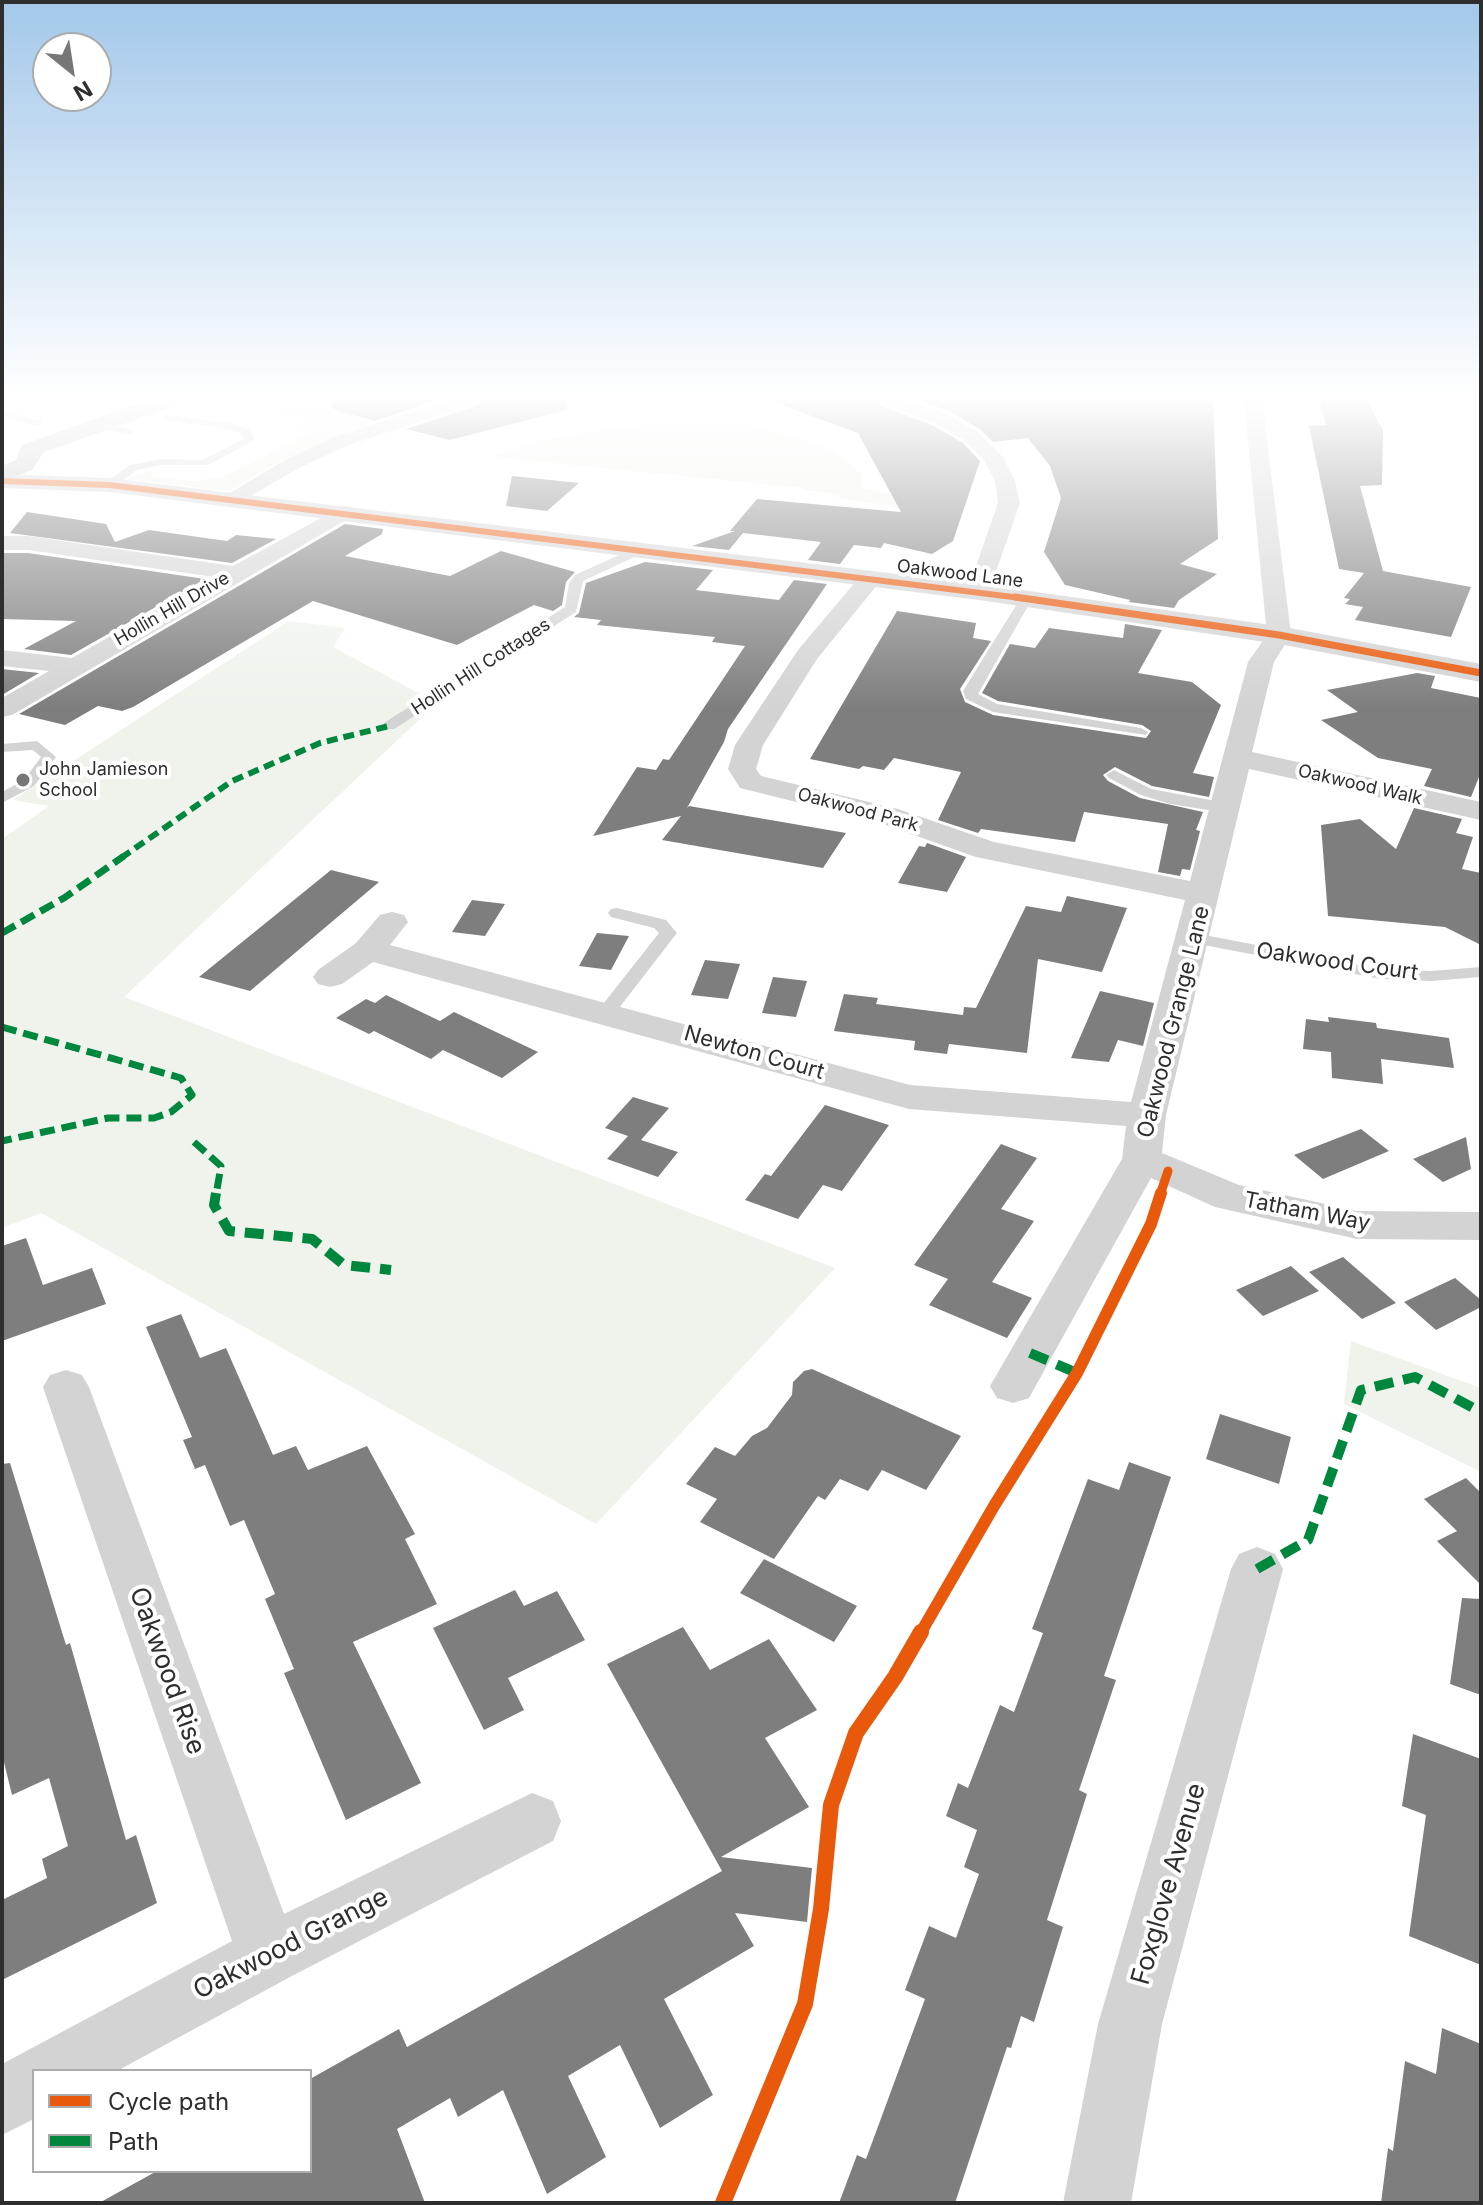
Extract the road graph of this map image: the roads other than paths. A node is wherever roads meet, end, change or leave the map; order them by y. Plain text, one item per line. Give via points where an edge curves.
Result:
1 (256, 502) edge
2 (1009, 502) edge
3 (1264, 502) edge
4 (343, 512) junction
5 (2, 543) edge
6 (639, 550) junction
7 (236, 573) junction
8 (870, 579) junction
9 (979, 592) junction
10 (1026, 599) junction
11 (1279, 635) junction
12 (2, 658) edge
13 (74, 666) junction
14 (1481, 673) edge
15 (2, 709) edge
16 (389, 726) dead end
17 (1141, 732) dead end
18 (2, 748) edge
19 (1239, 758) junction
20 (1114, 775) dead end
21 (2, 798) edge
22 (1227, 808) junction
23 (1481, 811) edge
24 (1205, 894) junction
25 (617, 913) dead end
26 (392, 922) dead end
27 (1194, 938) junction
28 (368, 950) junction
29 (1481, 972) edge
30 (330, 977) dead end
31 (605, 1013) junction
32 (1147, 1115) junction
33 (1142, 1159) junction
34 (1481, 1226) edge
35 (1013, 1386) dead end
36 (66, 1387) dead end
37 (1257, 1569) dead end
38 (532, 1821) dead end
39 (268, 1955) junction
40 (56, 2069) edge
41 (32, 2082) edge
42 (2, 2102) edge
43 (1097, 2203) edge

1 - 4 street, Oakwood Lane
2 - 9 street
3 - 11 street
4 - 6 street, Oakwood Lane
4 - 7 street, Hollin Hill Drive
5 - 7 street
6 - 8 street, Oakwood Lane
6 - 16 lane, Hollin Hill Cottages via 579,578 571,609
7 - 13 street, Hollin Hill Drive
8 - 9 street, Oakwood Lane
8 - 24 street, Oakwood Park via 807,655 749,745 742,769 750,782 887,815 987,850
9 - 10 street, Oakwood Lane
10 - 11 street, Oakwood Lane
10 - 17 lane via 971,696 993,708
11 - 14 street, Oakwood Lane
11 - 19 street, Oakwood Grange Lane via 1261,662
12 - 13 street
13 - 15 street, Hollin Hill Drive
18 - 21 lane via 37,745 49,757 29,783
19 - 22 street, Oakwood Grange Lane
19 - 23 street, Oakwood Walk
20 - 22 lane via 1146,792
22 - 24 street, Oakwood Grange Lane
24 - 27 street, Oakwood Grange Lane
25 - 31 lane via 660,924 668,933
26 - 28 street
27 - 29 lane, Oakwood Court via 1381,974
27 - 32 street, Oakwood Grange Lane
28 - 30 street
28 - 31 street, Newton Court
31 - 32 street, Newton Court via 909,1097
32 - 33 street, Oakwood Grange Lane
33 - 34 street, Tatham Way via 1229,1197 1357,1225
33 - 35 street, Oakwood Grange Lane
36 - 39 street, Oakwood Rise
37 - 43 street, Foxglove Avenue via 1130,2024
38 - 39 street, Oakwood Grange
39 - 40 street, Oakwood Grange
41 - 42 street

